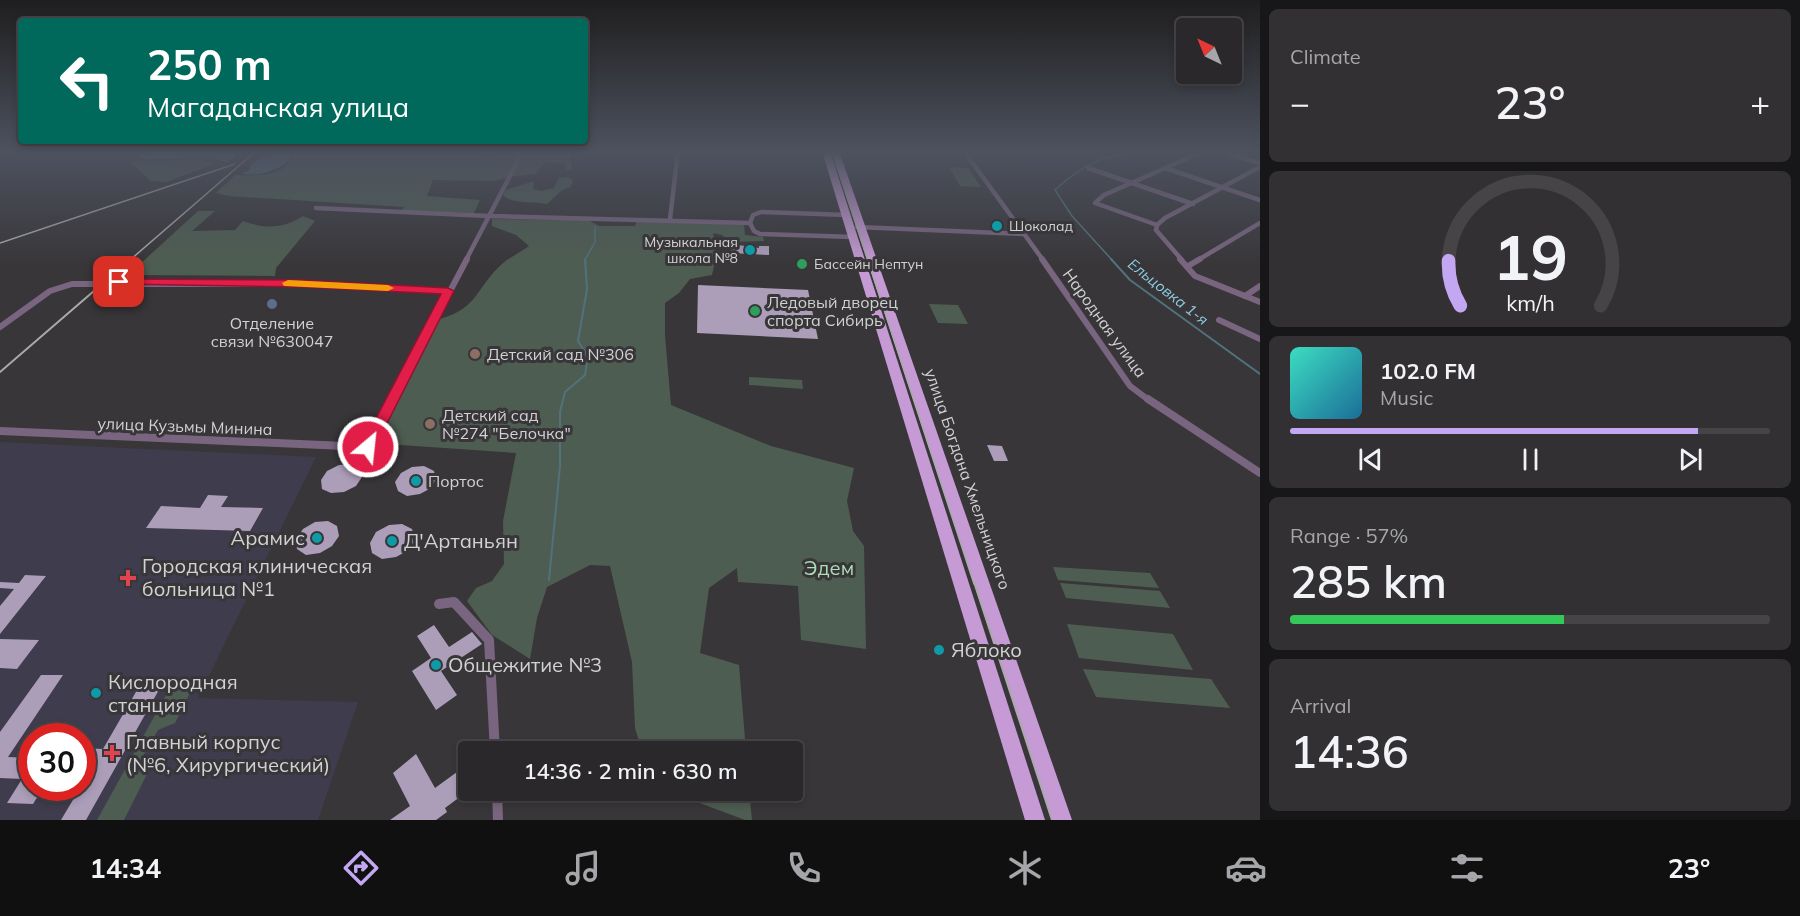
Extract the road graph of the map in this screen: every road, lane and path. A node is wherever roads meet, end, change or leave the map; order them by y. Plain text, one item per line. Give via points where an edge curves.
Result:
1 (503, 189) edge
2 (673, 189) edge
3 (839, 189) edge
4 (845, 189) edge
5 (992, 189) edge
6 (1116, 189) edge
7 (1151, 189) edge
8 (1218, 189) edge
9 (1229, 189) edge
10 (1260, 200) edge
11 (1193, 204) junction
12 (316, 208) dead end
13 (847, 215) junction
14 (489, 216) junction
15 (670, 219) junction
16 (750, 222) junction
17 (1260, 223) edge
18 (1157, 225) junction
19 (856, 230) junction
20 (1025, 234) junction
21 (816, 236) junction
22 (818, 245) dead end
23 (1188, 266) junction
24 (1260, 286) edge
25 (448, 291) junction
26 (1245, 296) junction
27 (1260, 302) edge
28 (1219, 320) dead end
29 (0, 327) edge
30 (1260, 339) edge
31 (0, 431) edge
32 (1260, 473) edge
33 (439, 604) dead end
34 (494, 741) edge
35 (497, 801) edge
36 (498, 820) edge
37 (1035, 820) edge
38 (1062, 820) edge

1 - 14 street
2 - 15 street
3 - 13 highway, улица Богдана Хмельницкого
4 - 19 highway, улица Богдана Хмельницкого
5 - 20 street, Народная улица
6 - 18 street via 1095,203
7 - 11 street
8 - 11 street
9 - 10 street
11 - 18 street
12 - 14 street
13 - 16 street via 761,212 753,214
13 - 19 highway, улица Богдана Хмельницкого
14 - 15 street
14 - 25 street
15 - 16 street
16 - 21 street via 760,234
17 - 23 street
18 - 23 street via 1160,238
19 - 20 street
19 - 21 street
19 - 37 highway, улица Богдана Хмельницкого
19 - 38 highway, улица Богдана Хмельницкого
20 - 32 street, Народная улица via 1130,386
21 - 22 street
23 - 26 street via 1195,276
24 - 26 street
25 - 29 street via 302,284 72,284 50,291
25 - 31 street, улица Кузьмы Минина via 368,447
26 - 27 street
28 - 30 street
33 - 34 street via 454,602 489,640
35 - 36 street

